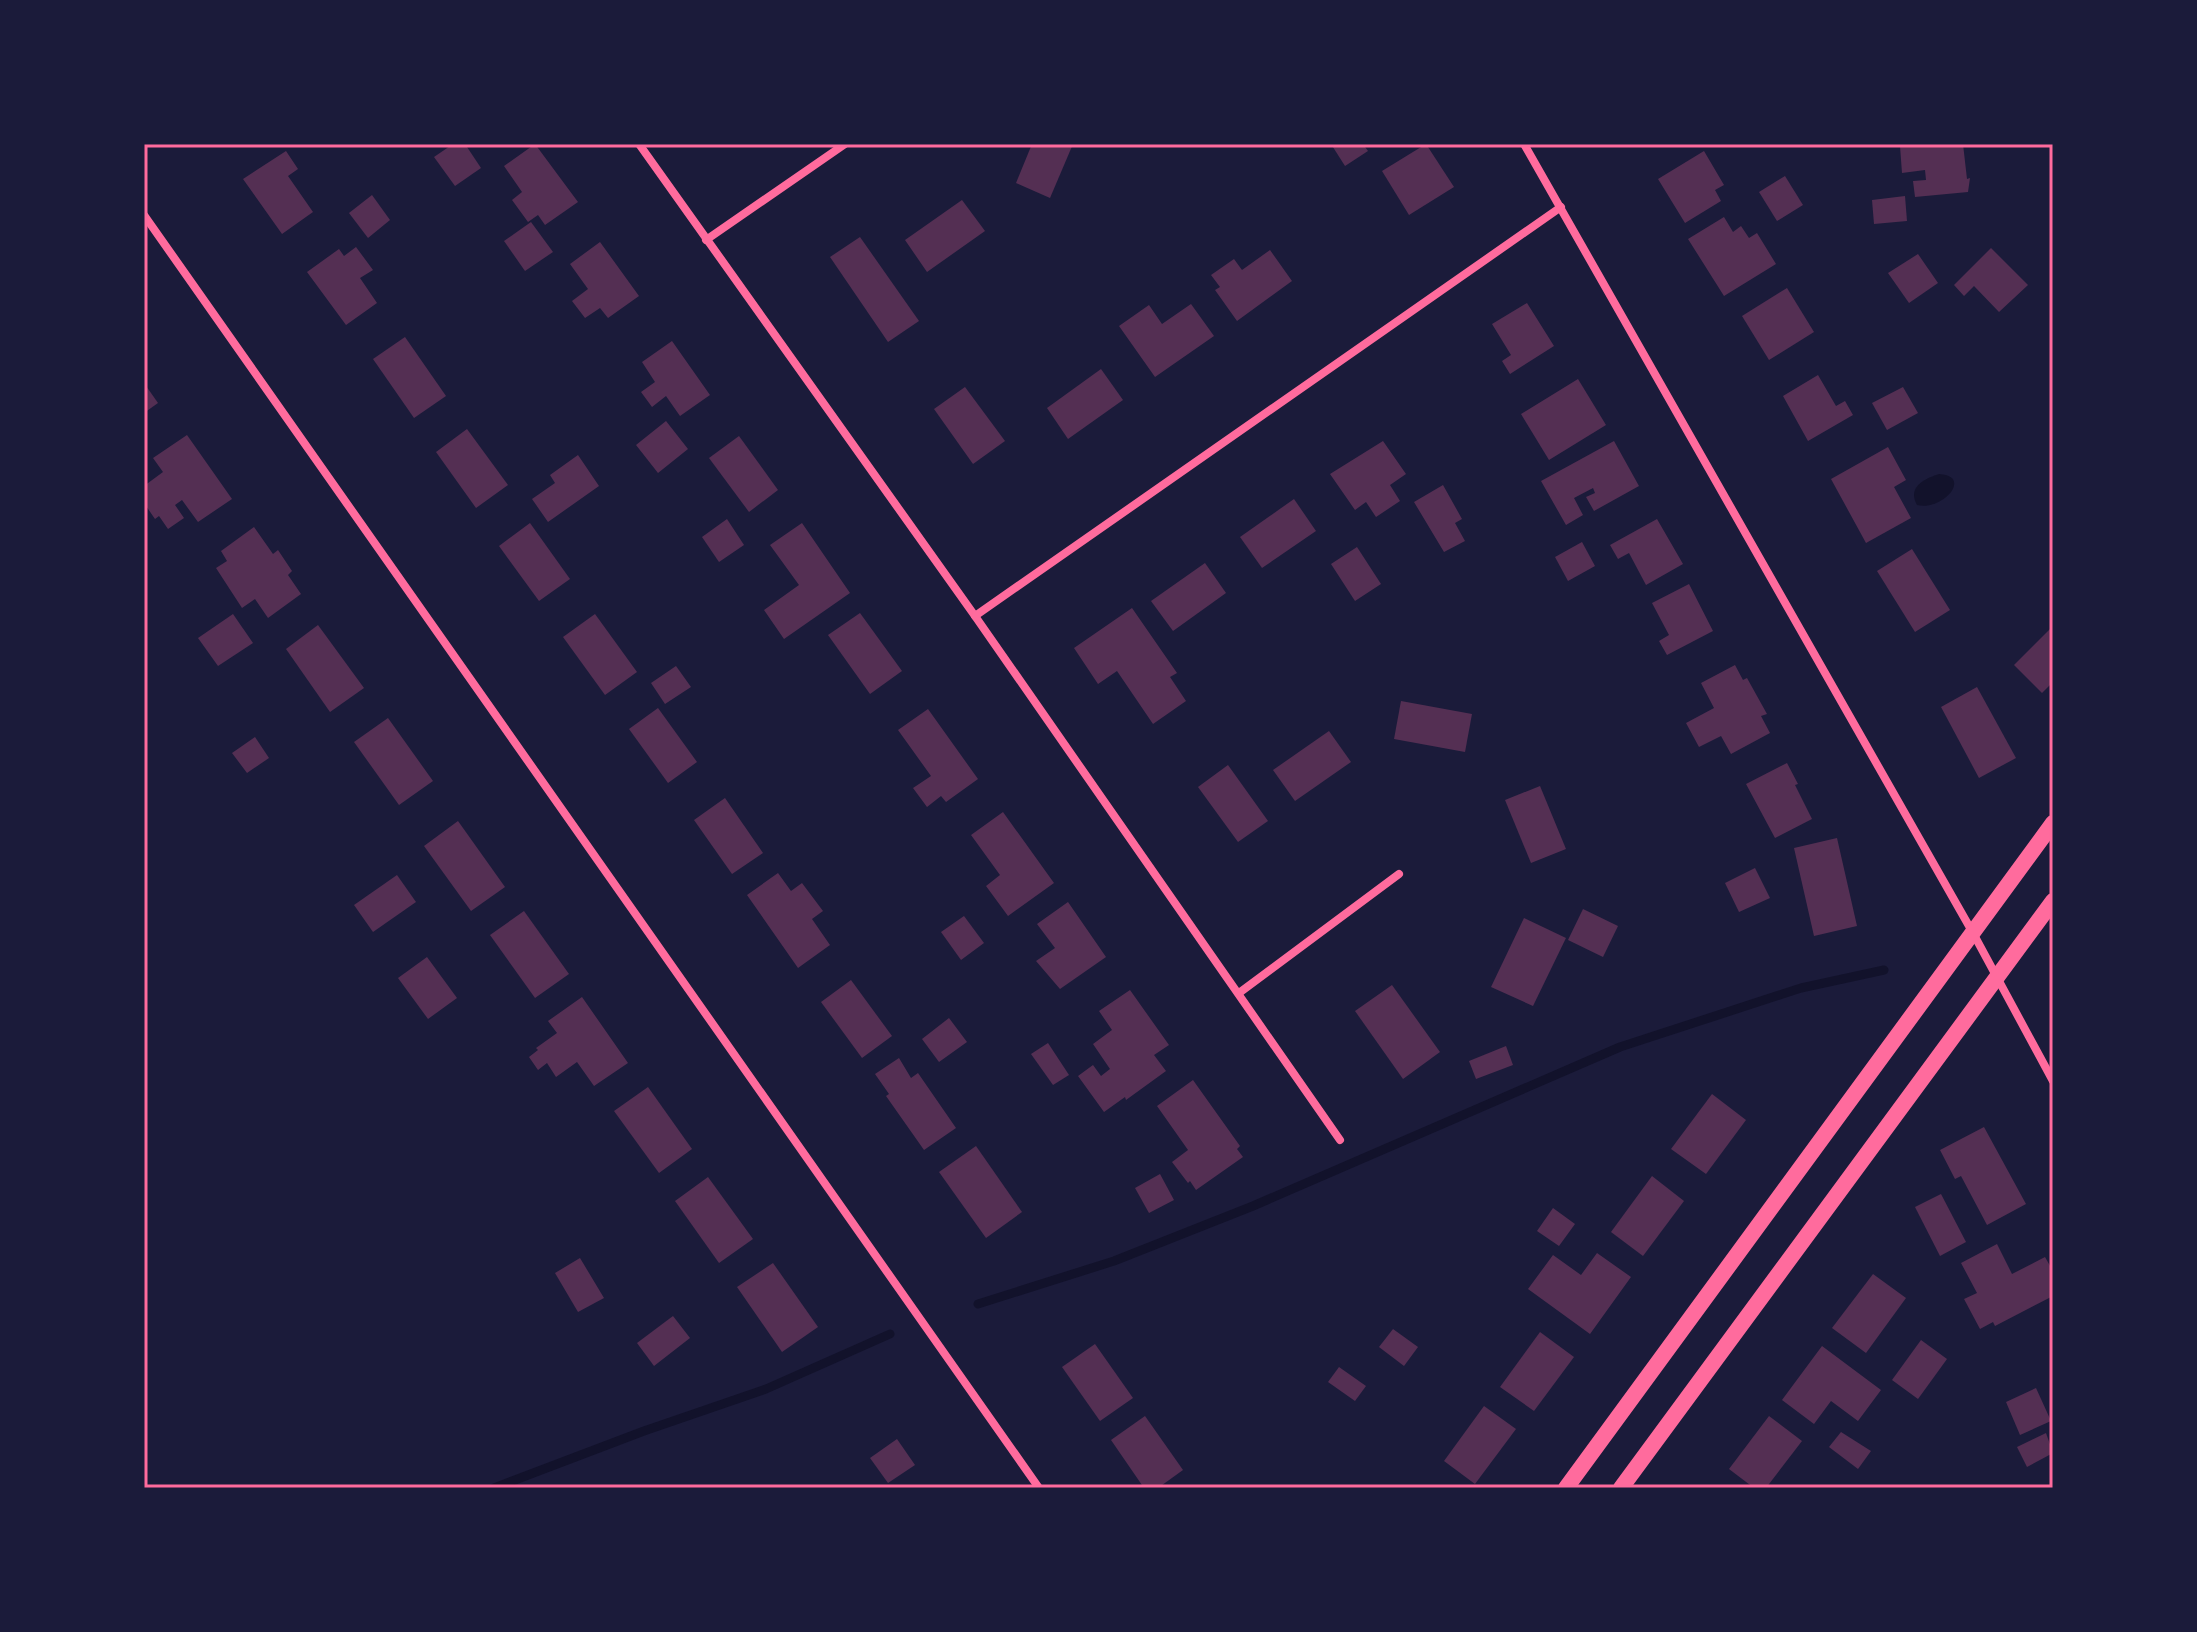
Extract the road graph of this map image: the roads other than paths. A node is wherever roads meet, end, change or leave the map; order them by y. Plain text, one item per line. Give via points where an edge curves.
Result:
1 (639, 144) edge
2 (845, 144) edge
3 (1524, 144) edge
4 (1561, 207) junction
5 (144, 215) edge
6 (706, 240) junction
7 (975, 616) junction
8 (2053, 823) edge
9 (1399, 874) dead end
10 (2053, 901) edge
11 (1973, 933) junction
12 (1997, 977) junction
13 (1239, 993) junction
14 (2053, 1081) edge
15 (1340, 1140) dead end
16 (1039, 1488) edge
17 (1566, 1488) edge
18 (1621, 1488) edge

1 - 6 street
2 - 6 street
3 - 4 street
4 - 7 street
4 - 11 street
5 - 16 street
6 - 7 street
7 - 13 street
8 - 11 main road
9 - 13 street
10 - 12 main road
11 - 12 street
11 - 17 main road
12 - 14 street
12 - 18 main road
13 - 15 street

